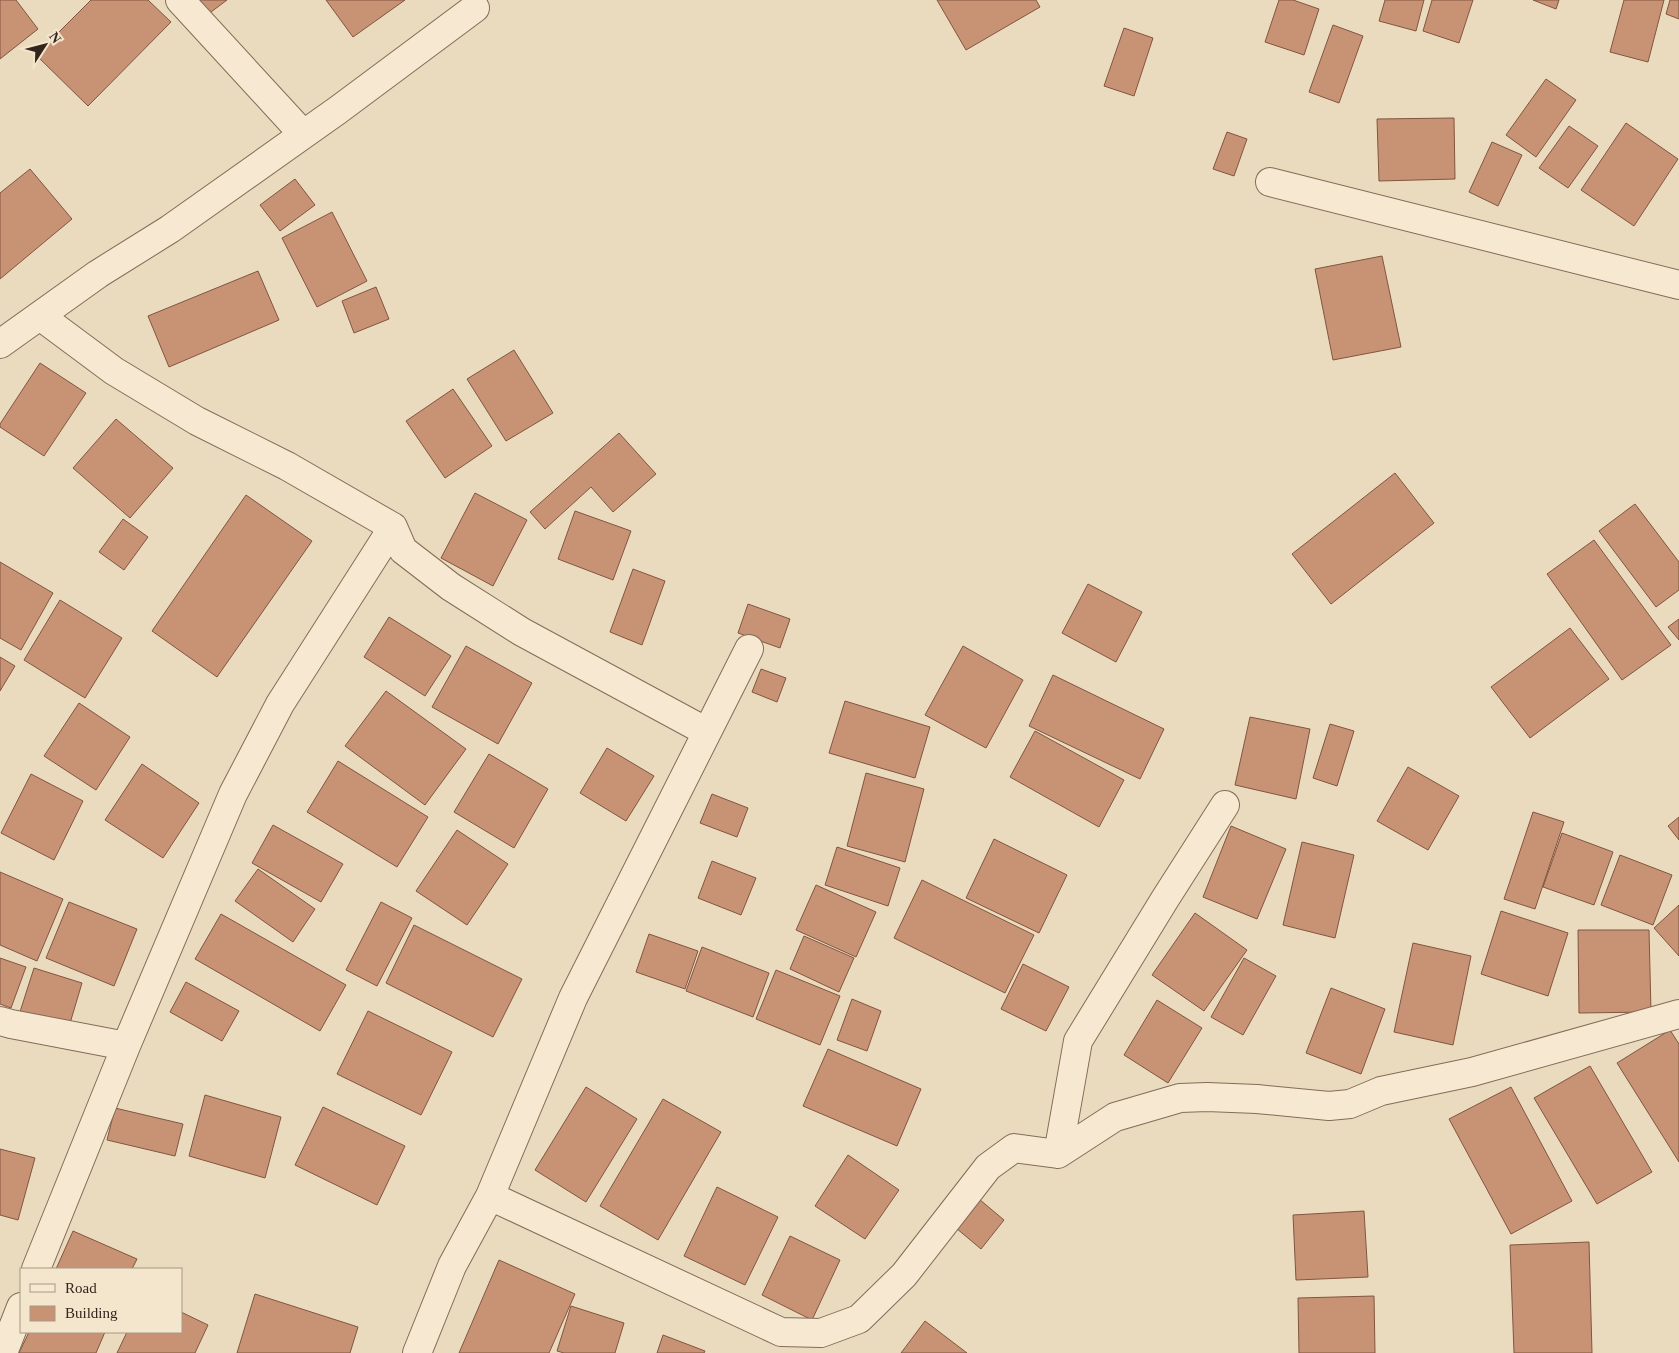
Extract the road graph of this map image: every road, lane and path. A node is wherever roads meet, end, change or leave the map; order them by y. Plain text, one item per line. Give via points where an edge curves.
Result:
1 (180, 0) edge
2 (475, 8) dead end
3 (303, 134) junction
4 (1270, 182) dead end
5 (1679, 284) edge
6 (40, 316) junction
7 (0, 344) edge
8 (392, 527) junction
9 (748, 649) dead end
10 (707, 732) junction
11 (1225, 804) dead end
12 (1679, 1014) edge
13 (0, 1020) edge
14 (126, 1046) junction
15 (1058, 1154) junction
16 (490, 1196) junction
17 (36, 1268) edge
18 (20, 1310) edge
19 (3, 1353) edge
20 (417, 1353) edge

1 - 3 street
2 - 3 street
3 - 6 street
4 - 5 street
6 - 7 street
6 - 8 street via 114,372
8 - 10 street via 403,550 451,587 522,632
8 - 14 street via 280,704 233,794
9 - 10 street
10 - 16 street via 573,998
11 - 15 street via 1078,1041
12 - 15 street via 1472,1072 1382,1092 1350,1104 1329,1106 1180,1098 1115,1117
13 - 14 street
14 - 17 street
15 - 16 street via 1014,1148 988,1167 904,1275 859,1319 821,1333 782,1332
16 - 20 street via 452,1266
18 - 19 street

